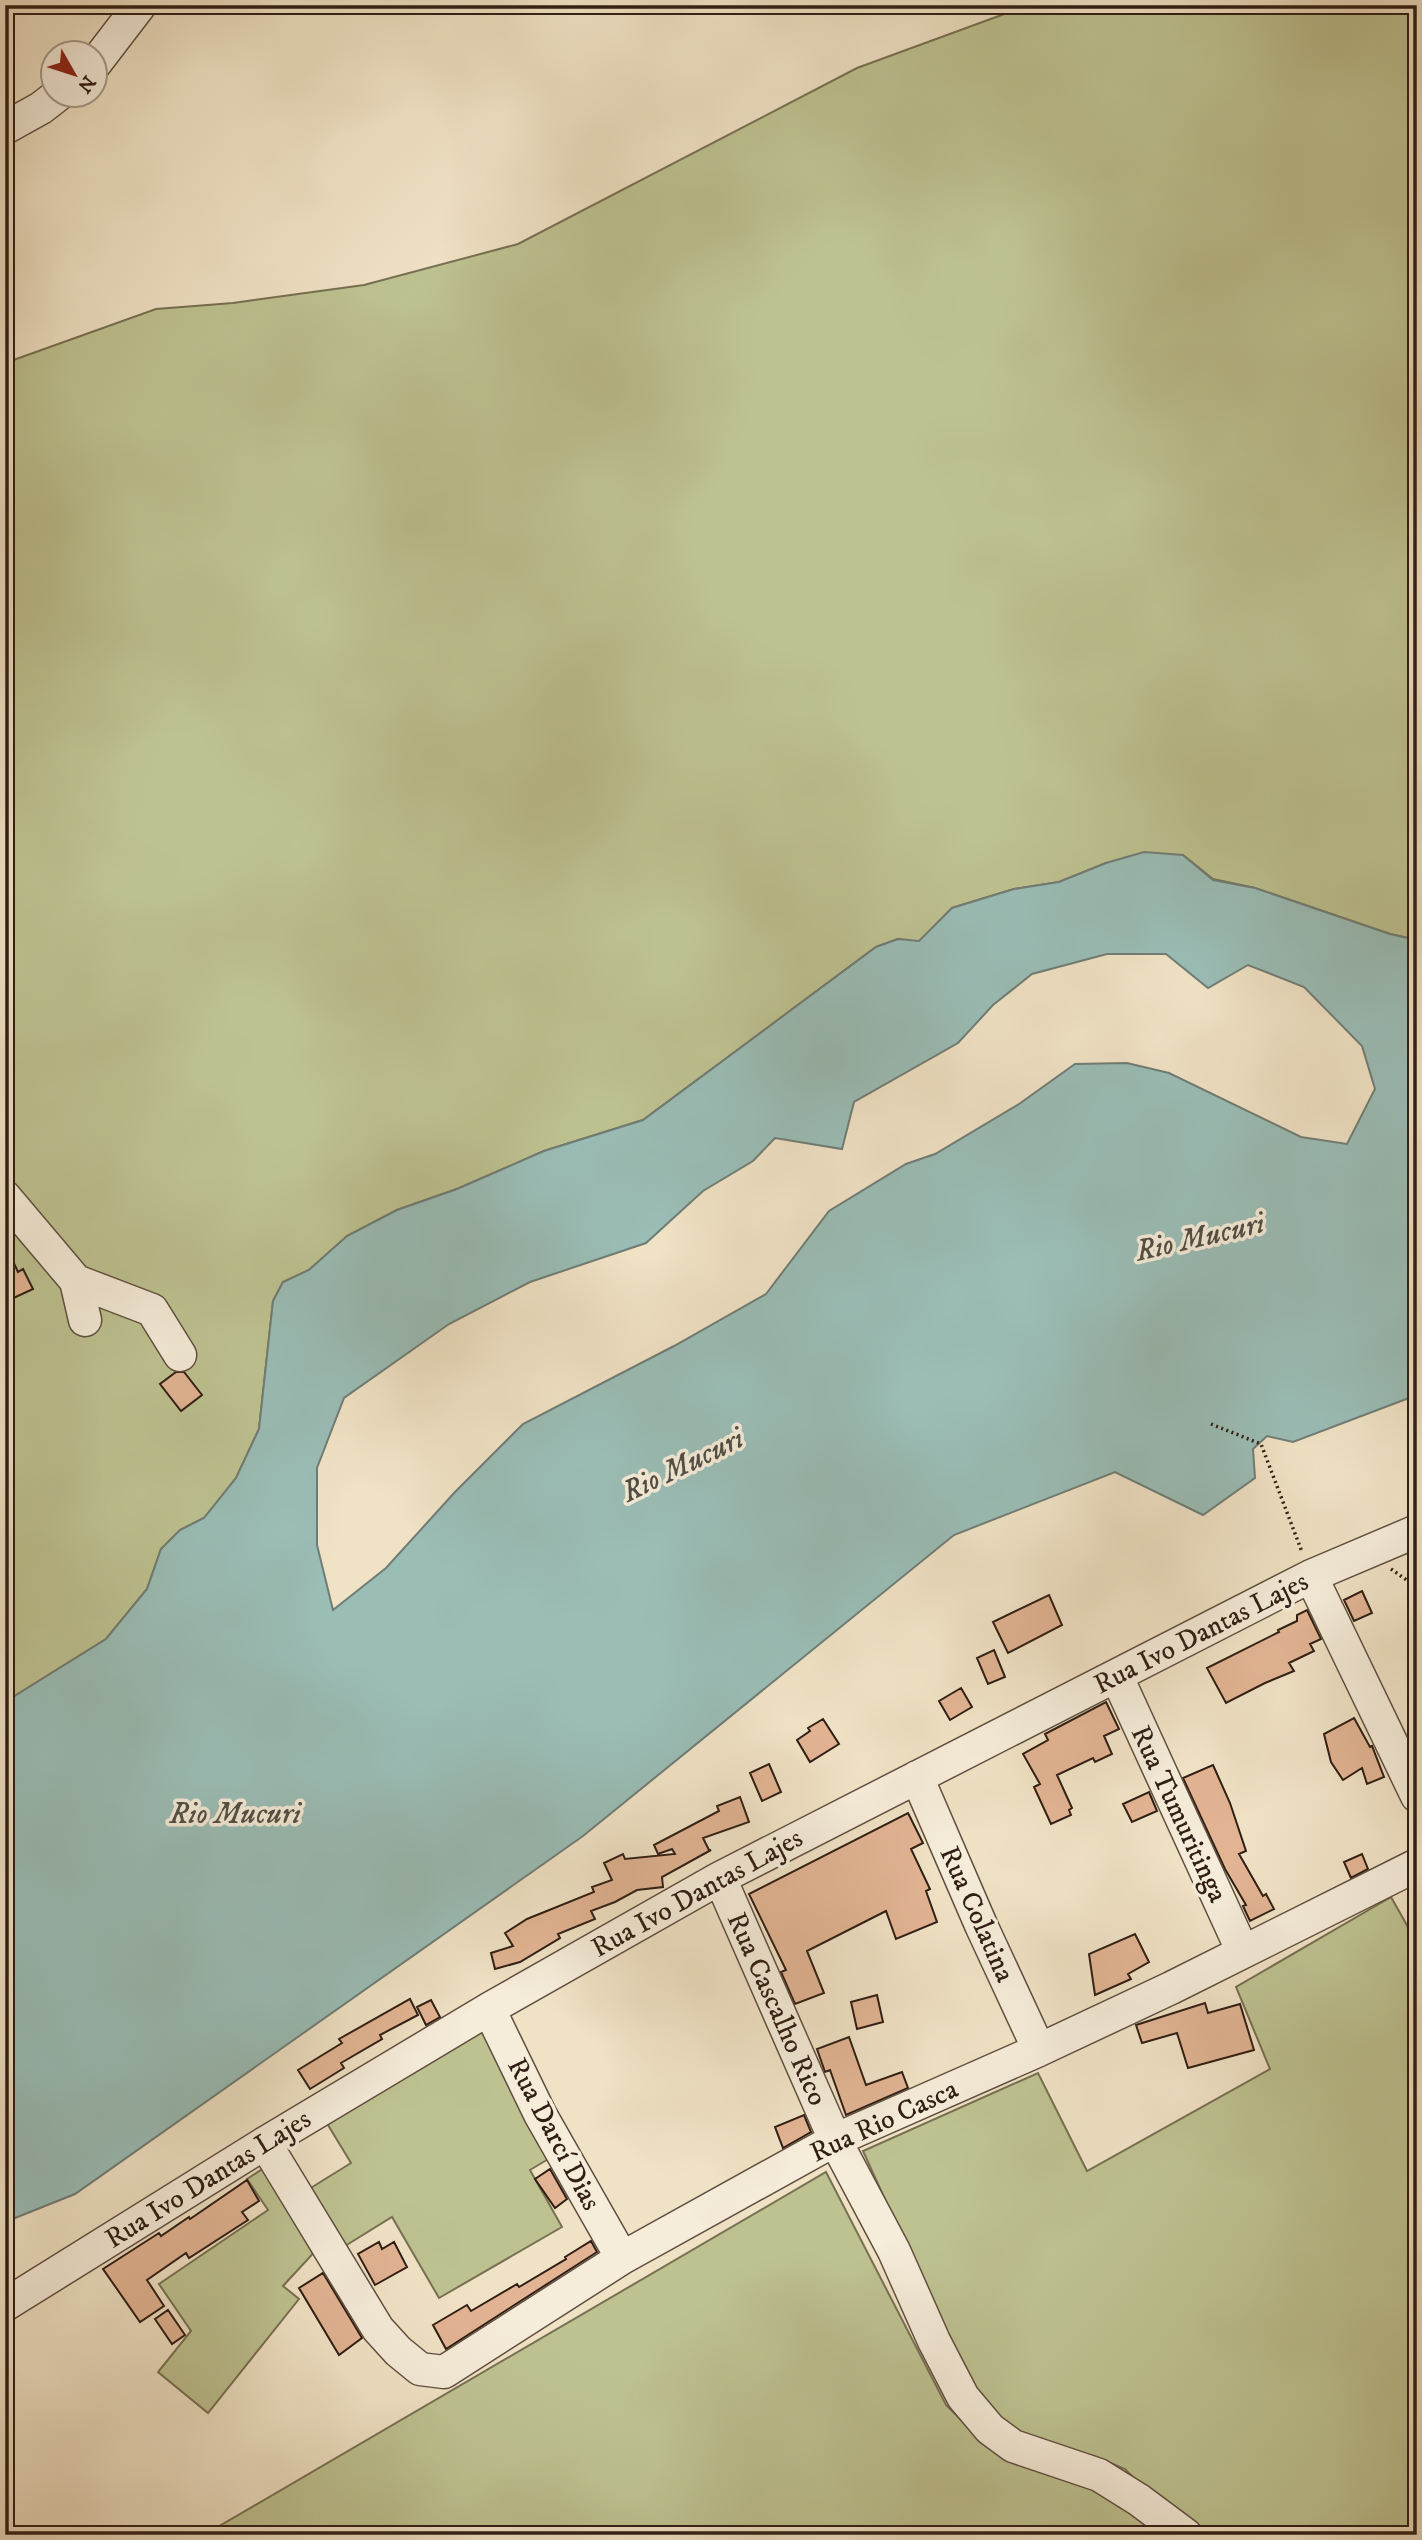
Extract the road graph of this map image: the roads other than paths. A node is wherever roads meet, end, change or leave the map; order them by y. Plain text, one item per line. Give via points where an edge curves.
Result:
1 (140, 5) edge
2 (108, 47) edge
3 (41, 108) edge
4 (5, 128) edge
5 (5, 1197) edge
6 (76, 1281) junction
7 (85, 1320) dead end
8 (180, 1356) dead end
9 (1417, 1531) edge
10 (1311, 1576) junction
11 (1117, 1677) junction
12 (917, 1777) junction
13 (1417, 1796) edge
14 (1417, 1865) edge
15 (720, 1878) junction
16 (1242, 1950) junction
17 (489, 2009) junction
18 (1039, 2050) junction
19 (835, 2140) junction
20 (265, 2143) junction
21 (622, 2258) junction
22 (5, 2305) edge
23 (1186, 2535) edge

1 - 2 street
3 - 4 street
5 - 6 street via 36,1255
6 - 7 street
6 - 8 street via 152,1310
9 - 10 street, Rua Ivo Dantas Lajes
10 - 11 street, Rua Ivo Dantas Lajes
10 - 13 street
11 - 12 street, Rua Ivo Dantas Lajes
11 - 16 street, Rua Tumuritinga
12 - 15 street, Rua Ivo Dantas Lajes
12 - 18 street, Rua Colatina
14 - 16 street, Rua Rio Casca
15 - 17 street, Rua Ivo Dantas Lajes
15 - 19 street, Rua Cascalho Rico
16 - 18 street, Rua Rio Casca
17 - 20 street, Rua Ivo Dantas Lajes
17 - 21 street, Rua Darcí Dias via 540,2114
18 - 19 street, Rua Rio Casca
19 - 21 street, Rua Rio Casca
19 - 23 street, Rua Cascalho Rico via 963,2397 990,2430 1013,2446 1099,2475
20 - 21 street, Rua Rio Casca via 378,2329 421,2369 444,2372
20 - 22 street, Rua Ivo Dantas Lajes

